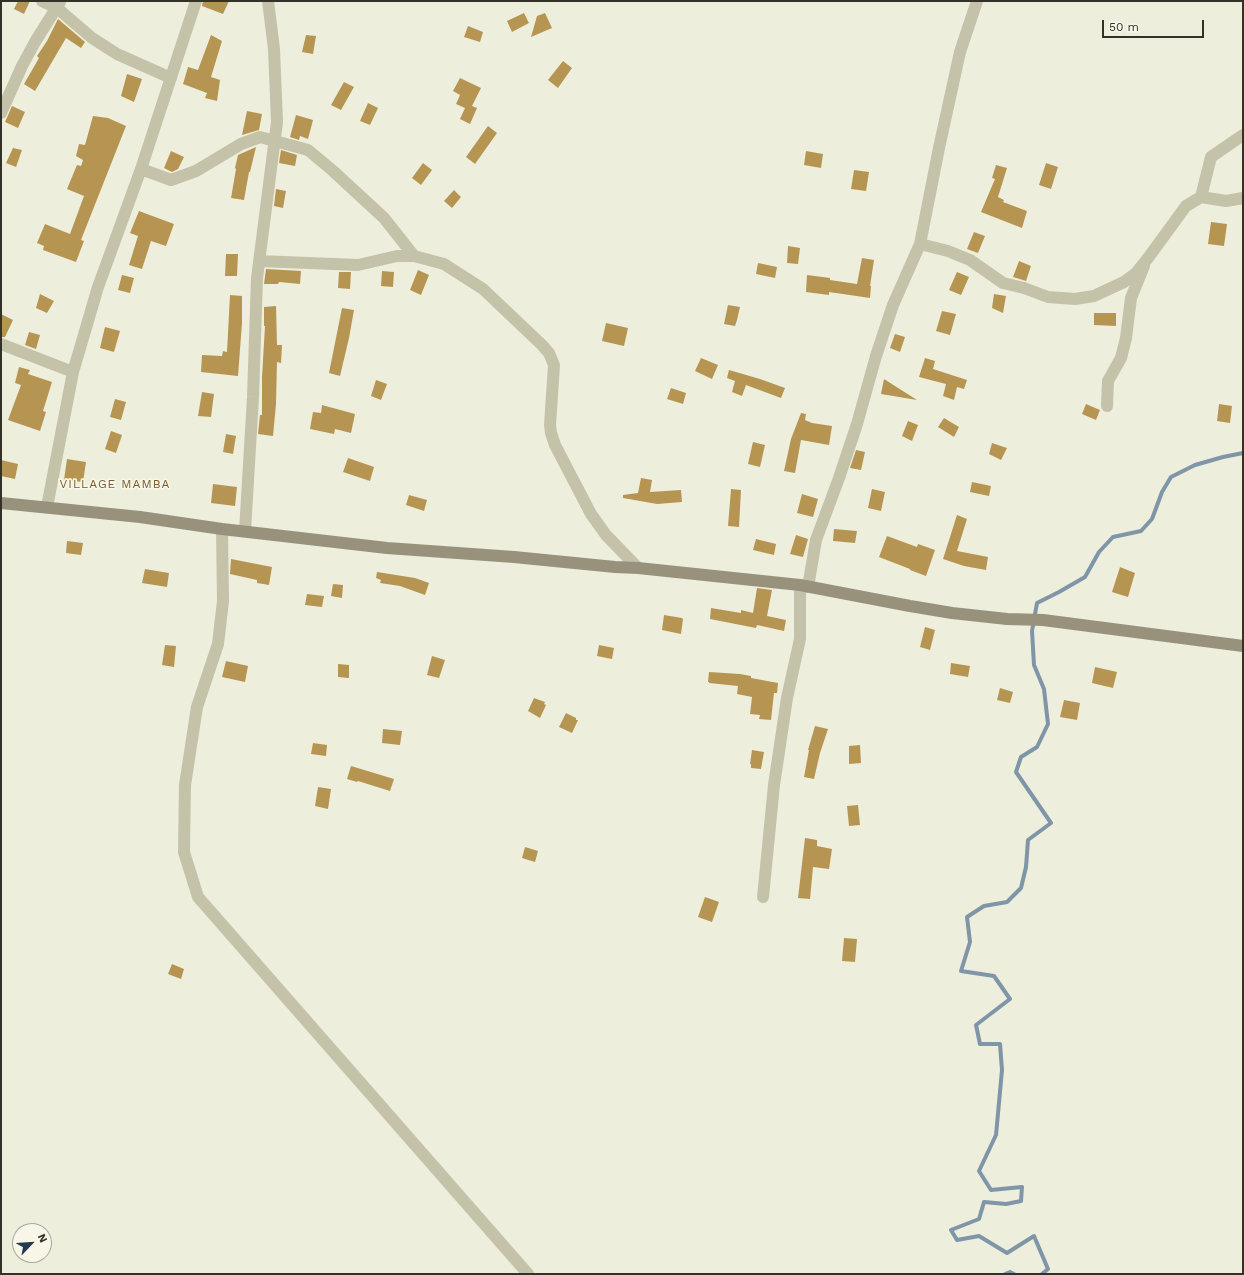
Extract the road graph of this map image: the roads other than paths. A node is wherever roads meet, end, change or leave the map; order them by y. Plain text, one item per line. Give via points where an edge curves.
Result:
1 (42, 1) edge
2 (196, 1) edge
3 (268, 1) edge
4 (977, 1) edge
5 (59, 5) edge
6 (171, 78) junction
7 (1, 114) edge
8 (1243, 135) edge
9 (274, 141) junction
10 (141, 169) junction
11 (1201, 196) junction
12 (1243, 198) edge
13 (920, 244) junction
14 (414, 256) junction
15 (1148, 258) junction
16 (259, 261) junction
17 (1, 344) edge
18 (73, 372) junction
19 (1107, 406) dead end
20 (1, 503) edge
21 (47, 507) junction
22 (222, 529) junction
23 (244, 531) junction
24 (638, 568) junction
25 (804, 586) junction
26 (1243, 646) edge
27 (763, 897) dead end
28 (528, 1274) edge

1 - 5 street
2 - 6 street
3 - 9 street via 274,49 277,122
4 - 13 street via 960,52
5 - 6 street via 92,38 117,54
5 - 7 street via 22,66
6 - 10 street
8 - 11 street via 1211,157
9 - 10 street via 260,137 241,144 196,171 171,180
9 - 14 street via 308,150 384,218
9 - 16 street
10 - 18 street via 98,287
11 - 12 street via 1226,201
11 - 15 street via 1186,206
13 - 15 street via 970,260 1003,282 1048,297 1075,299 1094,296 1124,282 1136,273
13 - 25 street via 893,305 857,424 816,540
14 - 16 street via 397,256 358,265
14 - 24 street via 444,264 483,289 549,353 554,365 550,425 555,445 591,514 606,535
15 - 19 street via 1131,298 1121,358 1108,380
16 - 23 street via 254,397
17 - 18 street
18 - 21 street
20 - 21 street
21 - 22 street
22 - 23 street
22 - 28 street via 223,601 218,644 197,707 185,786 184,852 198,897
23 - 24 street via 387,548
24 - 25 street
25 - 26 street via 952,613 1043,620
25 - 27 street via 800,639 787,698 774,785

